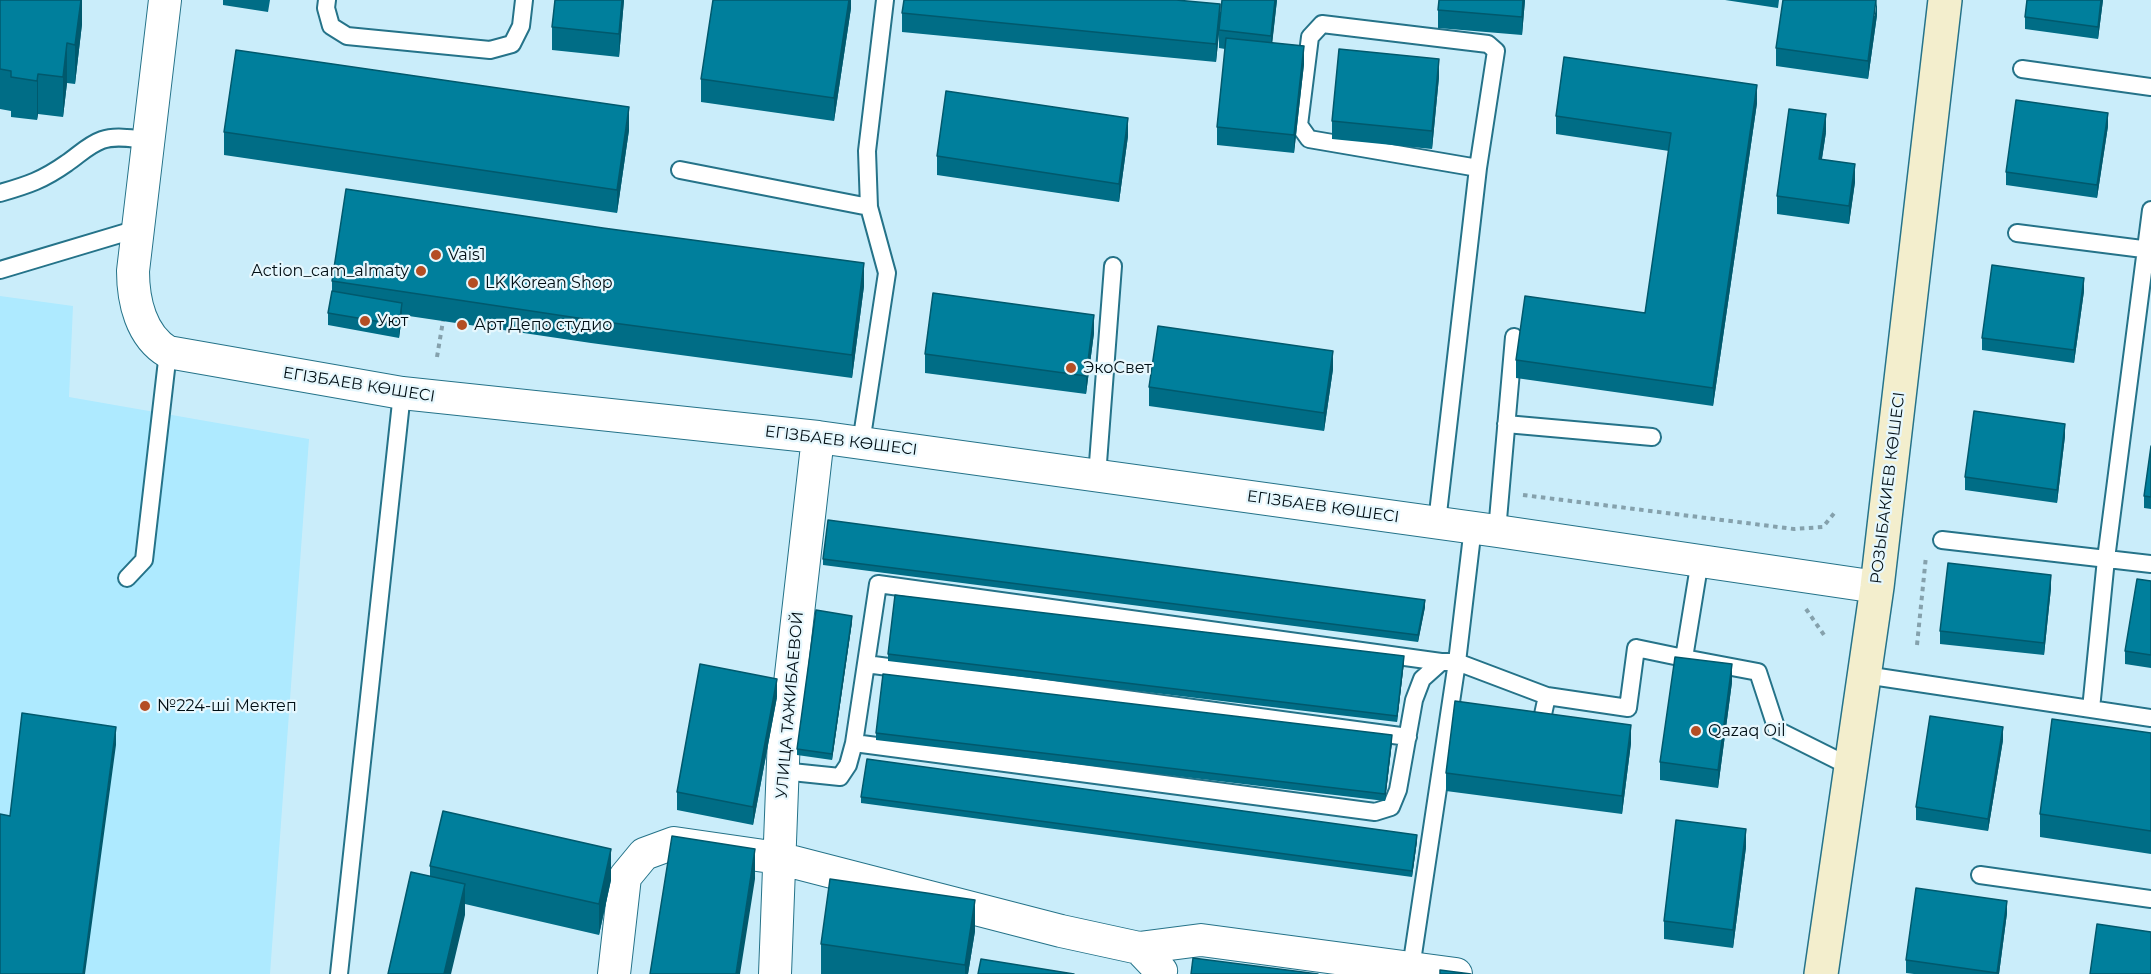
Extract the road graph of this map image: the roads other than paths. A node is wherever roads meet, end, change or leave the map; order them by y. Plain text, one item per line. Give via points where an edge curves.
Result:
1 (165, 0) edge
2 (327, 0) edge
3 (524, 0) edge
4 (885, 0) edge
5 (1945, 0) edge
6 (2022, 69) dead end
7 (2151, 87) edge
8 (148, 140) junction
9 (1478, 168) junction
10 (680, 170) dead end
11 (0, 193) edge
12 (869, 207) junction
13 (2151, 210) edge
14 (137, 230) junction
15 (2017, 233) dead end
16 (2148, 250) edge
17 (1113, 266) dead end
18 (0, 270) edge
19 (1514, 337) dead end
20 (168, 352) junction
21 (402, 393) junction
22 (1506, 424) junction
23 (818, 437) junction
24 (1652, 437) dead end
25 (861, 443) junction
26 (1097, 476) junction
27 (1437, 522) junction
28 (1485, 529) junction
29 (1942, 540) dead end
30 (2106, 559) junction
31 (1700, 560) junction
32 (2151, 564) edge
33 (127, 578) dead end
34 (1877, 587) junction
35 (1684, 658) junction
36 (1449, 662) junction
37 (866, 664) junction
38 (1865, 675) junction
39 (1547, 696) junction
40 (2091, 709) junction
41 (2151, 718) edge
42 (1542, 719) edge
43 (1408, 737) junction
44 (854, 743) junction
45 (1851, 767) junction
46 (782, 771) junction
47 (778, 858) junction
48 (1980, 875) dead end
49 (2151, 899) edge
50 (1139, 948) junction
51 (1411, 968) junction
52 (339, 974) edge
53 (614, 974) edge
54 (776, 974) edge
55 (1160, 974) edge
56 (1456, 974) edge
57 (1821, 974) edge

1 - 8 street
2 - 3 lane via 331,26 347,36 490,50 512,44 521,26
4 - 12 lane via 867,151
5 - 34 main road, РОЗЫБАКИЕВ КӨШЕСІ
6 - 7 lane
8 - 11 lane via 104,139 34,184
8 - 14 street
9 - 9 lane via 1496,51 1488,44 1322,24 1310,37 1299,125 1309,139
9 - 27 lane
10 - 12 lane
12 - 25 lane via 886,273
13 - 16 lane
14 - 18 lane
14 - 20 street via 135,300 156,345
15 - 16 lane
16 - 30 lane
17 - 26 lane
19 - 22 lane
20 - 21 street, ЕГІЗБАЕВ КӨШЕСІ
20 - 33 lane via 144,560
21 - 23 street, ЕГІЗБАЕВ КӨШЕСІ
21 - 52 lane
22 - 24 lane
22 - 28 lane via 1500,492
23 - 25 street, ЕГІЗБАЕВ КӨШЕСІ
23 - 46 street, УЛИЦА ТАЖИБАЕВОЙ
25 - 26 street, ЕГІЗБАЕВ КӨШЕСІ
26 - 27 street, ЕГІЗБАЕВ КӨШЕСІ
27 - 28 street, ЕГІЗБАЕВ КӨШЕСІ
28 - 31 street, ЕГІЗБАЕВ КӨШЕСІ
28 - 36 lane
29 - 30 lane
30 - 32 lane
30 - 40 lane
31 - 34 street, ЕГІЗБАЕВ КӨШЕСІ
31 - 35 lane
34 - 38 main road, РОЗЫБАКИЕВ КӨШЕСІ
35 - 39 lane via 1636,648 1628,708
35 - 45 lane via 1758,672 1777,730
36 - 37 lane via 878,584
36 - 39 lane
36 - 43 lane via 1422,679
36 - 51 lane
37 - 43 lane
37 - 44 lane
38 - 40 lane
38 - 45 main road, РОЗЫБАКИЕВ КӨШЕСІ
39 - 42 lane
40 - 41 lane
43 - 44 lane via 1391,807 1375,812
44 - 46 lane via 840,777
45 - 57 main road, РОЗЫБАКИЕВ КӨШЕСІ
46 - 47 street, УЛИЦА ТАЖИБАЕВОЙ
47 - 50 street
47 - 53 street via 674,843 644,854 625,877
47 - 54 street, УЛИЦА ТАЖИБАЕВОЙ
48 - 49 lane
50 - 51 street via 1202,940
50 - 55 street
51 - 56 street

